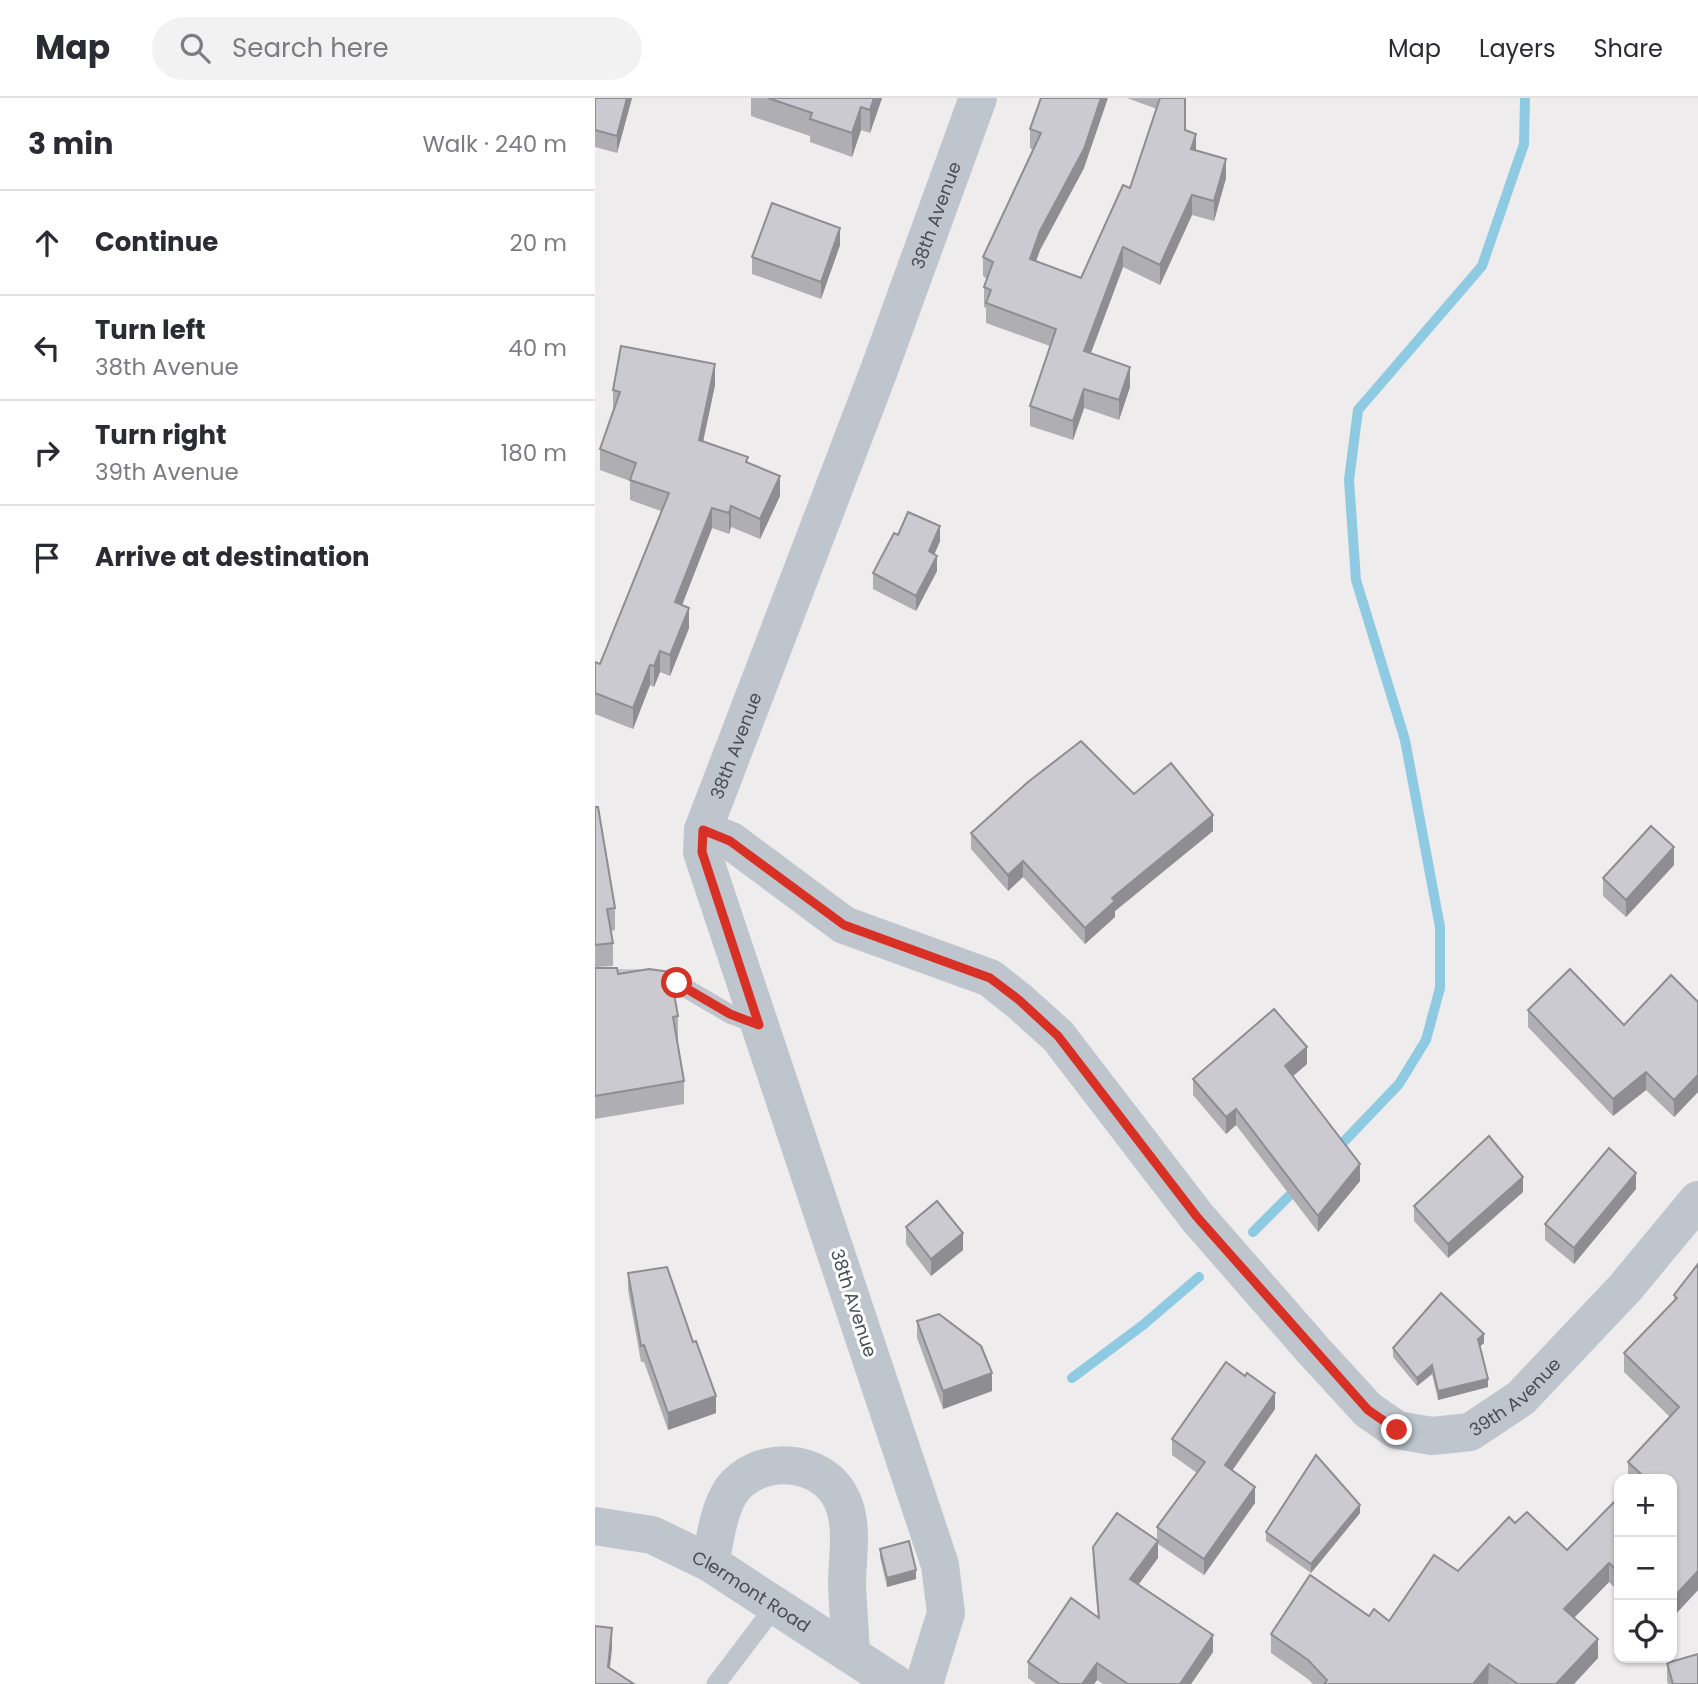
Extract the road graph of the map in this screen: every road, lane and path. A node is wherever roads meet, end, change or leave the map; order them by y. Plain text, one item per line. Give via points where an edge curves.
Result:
1 (978, 98) edge
2 (703, 830) junction
3 (595, 978) edge
4 (759, 1025) junction
5 (1698, 1200) edge
6 (595, 1526) edge
7 (710, 1563) junction
8 (776, 1605) junction
9 (851, 1654) junction
10 (716, 1684) edge
11 (896, 1684) edge
12 (924, 1684) edge

1 - 2 street, 38th Avenue
2 - 4 street, 38th Avenue via 702,852
2 - 5 street, 39th Avenue via 730,841 844,925 990,978 1019,1000 1058,1036 1197,1217 1313,1350 1368,1410 1397,1430 1432,1437 1471,1432 1521,1398 1625,1288
3 - 4 lane via 677,983
4 - 12 street, 38th Avenue via 940,1565 946,1613
6 - 7 street, Clermont Road via 652,1535
7 - 8 street, Clermont Road
7 - 9 street via 731,1492 750,1473 781,1465 817,1474 842,1499 848,1522
8 - 9 street, Clermont Road
8 - 10 lane
9 - 11 street, Clermont Road

